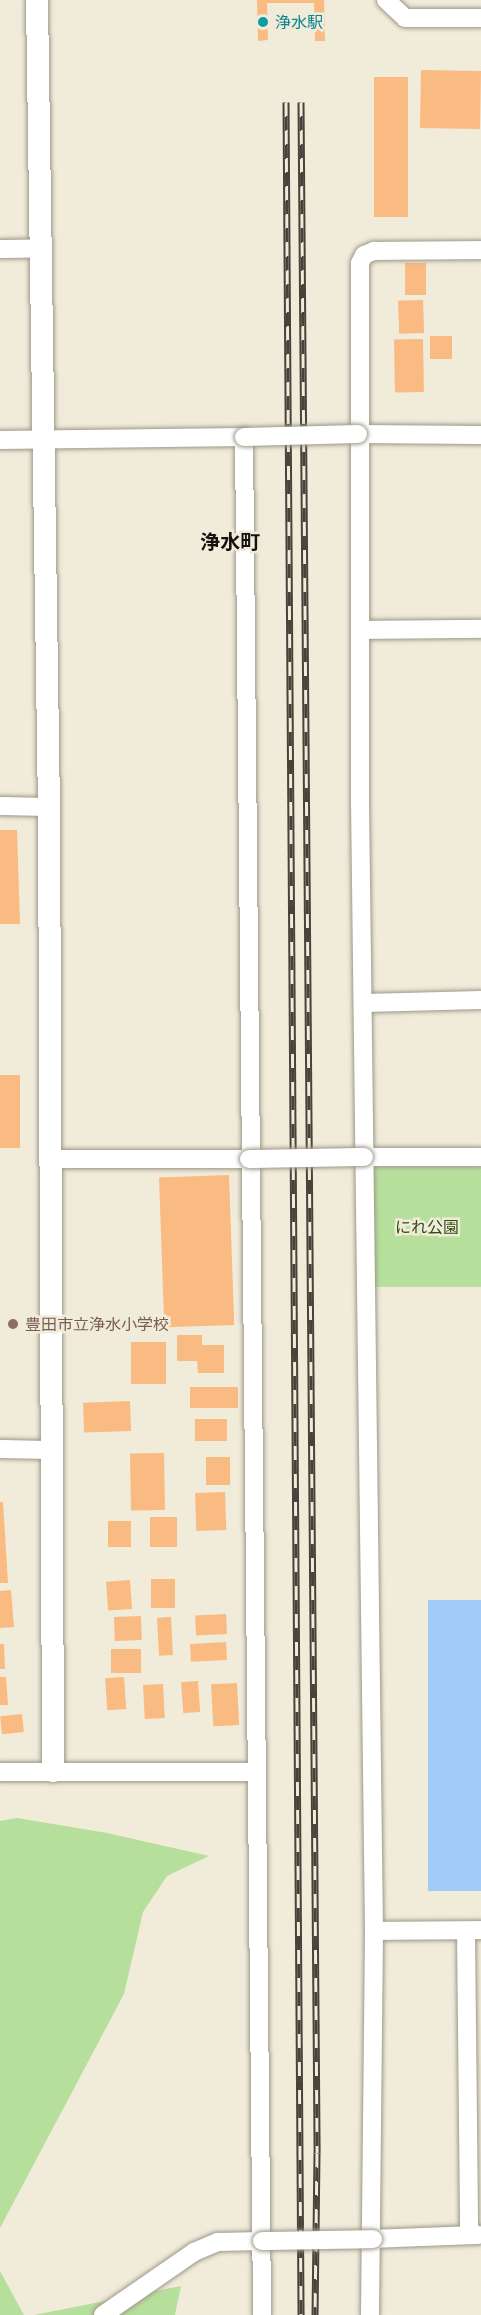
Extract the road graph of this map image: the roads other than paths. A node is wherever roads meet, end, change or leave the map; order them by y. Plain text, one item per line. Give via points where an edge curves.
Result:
1 (37, 0) edge
2 (386, 0) edge
3 (481, 18) edge
4 (39, 248) junction
5 (0, 249) edge
6 (481, 249) edge
7 (358, 434) junction
8 (481, 435) edge
9 (243, 437) junction
10 (0, 440) edge
11 (42, 441) junction
12 (481, 629) edge
13 (361, 630) junction
14 (0, 806) edge
15 (49, 807) junction
16 (481, 1000) edge
17 (364, 1003) junction
18 (481, 1156) edge
19 (364, 1157) junction
20 (51, 1159) junction
21 (249, 1159) junction
22 (0, 1449) edge
23 (51, 1450) junction
24 (53, 1771) junction
25 (0, 1772) edge
26 (255, 1772) junction
27 (374, 1930) junction
28 (474, 1931) edge
29 (475, 2235) edge
30 (373, 2239) junction
31 (262, 2241) junction
32 (103, 2315) edge
33 (262, 2315) edge
34 (370, 2315) edge

1 - 4 street
2 - 3 street via 405,18
4 - 5 street
4 - 11 street
6 - 7 street via 379,250 364,255 360,263
7 - 8 street
7 - 9 street, bridge
7 - 13 street
9 - 11 street
9 - 21 street
10 - 11 street
11 - 15 street
12 - 13 street
13 - 17 street
14 - 15 street
15 - 20 street
16 - 17 street
17 - 19 street
18 - 19 street
19 - 21 street, bridge
19 - 27 street
20 - 21 street
20 - 23 street
21 - 26 street
22 - 23 street
23 - 24 street
24 - 25 street
24 - 26 street
26 - 31 street
27 - 28 street
27 - 30 street
28 - 29 street
29 - 30 street
30 - 31 street, bridge
30 - 34 street
31 - 32 street via 218,2242 194,2252
31 - 33 street

